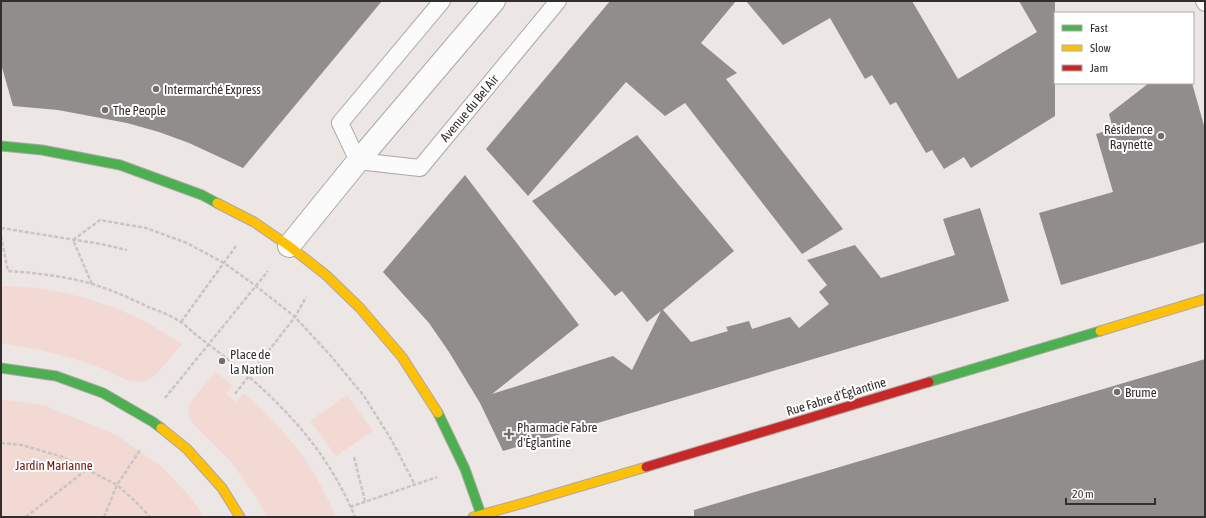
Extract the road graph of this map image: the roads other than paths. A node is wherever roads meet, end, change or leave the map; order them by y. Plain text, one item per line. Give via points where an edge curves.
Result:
1 (442, 1) edge
2 (494, 1) edge
3 (558, 1) edge
4 (1, 146) edge
5 (358, 161) junction
6 (289, 246) junction
7 (1205, 299) edge
8 (1, 368) edge
9 (479, 516) edge
10 (240, 517) edge

1 - 5 lane via 340,123
2 - 5 street
3 - 5 lane, Avenue du Bel Air via 420,168
4 - 6 street via 42,150 120,165 202,195 254,222
5 - 6 street
6 - 9 street via 360,308 402,357 435,408 465,470
7 - 9 street, Rue Fabre d'Églantine
8 - 10 street via 56,376 103,393 153,422 187,449 222,488

